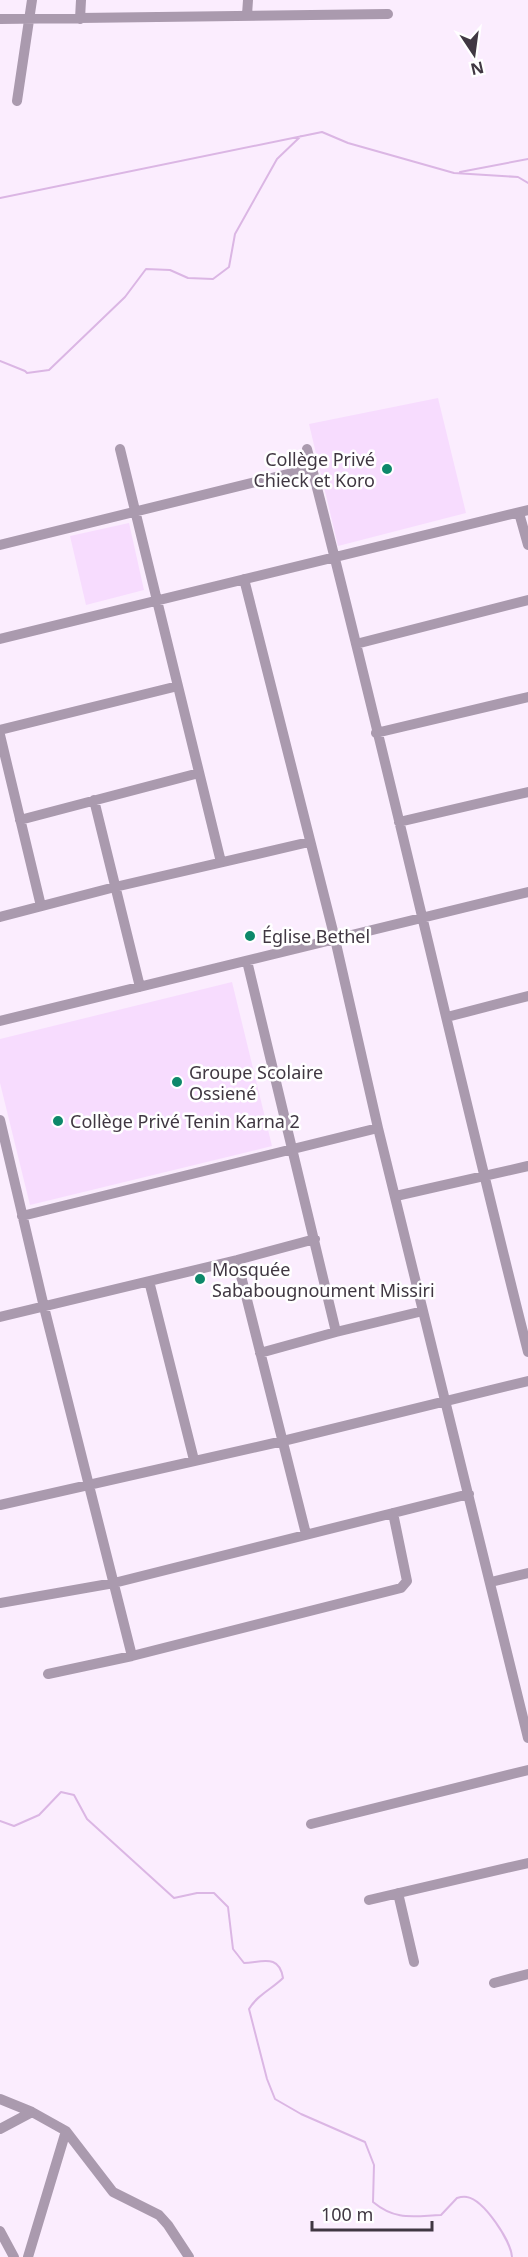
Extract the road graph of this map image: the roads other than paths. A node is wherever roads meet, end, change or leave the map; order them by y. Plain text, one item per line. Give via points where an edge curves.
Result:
1 (32, 0) edge
2 (81, 0) edge
3 (248, 0) edge
4 (388, 14) dead end
5 (247, 15) junction
6 (0, 19) edge
7 (30, 19) junction
8 (80, 19) junction
9 (17, 101) dead end
10 (120, 449) dead end
11 (307, 449) dead end
12 (312, 468) junction
13 (524, 511) edge
14 (135, 512) junction
15 (0, 545) edge
16 (528, 545) edge
17 (335, 556) junction
18 (244, 579) junction
19 (528, 600) edge
20 (157, 601) junction
21 (0, 639) edge
22 (356, 645) junction
23 (178, 686) junction
24 (528, 697) edge
25 (0, 730) edge
26 (376, 733) junction
27 (0, 735) edge
28 (199, 773) junction
29 (528, 792) edge
30 (94, 800) junction
31 (20, 820) junction
32 (399, 822) junction
33 (309, 842) junction
34 (221, 862) junction
35 (115, 886) junction
36 (528, 892) edge
37 (41, 906) junction
38 (0, 917) edge
39 (423, 918) junction
40 (335, 939) junction
41 (247, 961) junction
42 (140, 987) junction
43 (528, 996) edge
44 (447, 1017) junction
45 (0, 1021) edge
46 (0, 1123) edge
47 (378, 1128) junction
48 (291, 1149) junction
49 (528, 1166) edge
50 (483, 1175) junction
51 (396, 1196) junction
52 (22, 1216) junction
53 (315, 1239) junction
54 (237, 1260) junction
55 (150, 1281) junction
56 (44, 1307) junction
57 (423, 1311) junction
58 (0, 1317) edge
59 (336, 1332) junction
60 (528, 1352) edge
61 (260, 1353) junction
62 (528, 1381) edge
63 (447, 1401) junction
64 (283, 1441) junction
65 (195, 1460) junction
66 (89, 1485) junction
67 (469, 1494) junction
68 (0, 1505) edge
69 (393, 1513) junction
70 (306, 1534) junction
71 (528, 1573) edge
72 (491, 1582) junction
73 (114, 1583) junction
74 (0, 1603) edge
75 (132, 1656) junction
76 (48, 1674) dead end
77 (528, 1738) edge
78 (528, 1770) edge
79 (310, 1824) dead end
80 (528, 1863) edge
81 (398, 1893) junction
82 (369, 1900) dead end
83 (414, 1962) dead end
84 (528, 1974) edge
85 (494, 1983) dead end
86 (0, 2099) edge
87 (32, 2112) junction
88 (0, 2130) edge
89 (66, 2131) junction
90 (0, 2231) edge
91 (14, 2257) edge
92 (28, 2257) edge
93 (189, 2257) edge

1 - 7 street
2 - 8 street
3 - 5 street
4 - 5 street
5 - 8 street
6 - 7 street
7 - 8 street
7 - 9 street
10 - 14 street
11 - 12 street
12 - 14 street
12 - 17 street
13 - 16 street
13 - 17 street
14 - 15 street
14 - 20 street
17 - 18 street
17 - 22 street
18 - 20 street
18 - 33 street
19 - 22 street
20 - 21 street
20 - 23 street
22 - 26 street
23 - 25 street
23 - 28 street
24 - 26 street
26 - 32 street
27 - 31 street
28 - 30 street
28 - 34 street
29 - 32 street
30 - 31 street
30 - 35 street
31 - 37 street
32 - 39 street
33 - 34 street
33 - 40 street
34 - 35 street
35 - 37 street
35 - 42 street
36 - 39 street
37 - 38 street
39 - 40 street
39 - 44 street
40 - 41 street
40 - 47 street
41 - 42 street
41 - 48 street
42 - 45 street
43 - 44 street
44 - 50 street
46 - 52 street
47 - 48 street
47 - 51 street
48 - 52 street
48 - 53 street
49 - 50 street
50 - 51 street
50 - 60 street
51 - 57 street
52 - 56 street
53 - 54 street
53 - 59 street
54 - 55 street
54 - 61 street
55 - 56 street
55 - 65 street
56 - 58 street
56 - 66 street
57 - 59 street
57 - 63 street
59 - 61 street
61 - 64 street
62 - 63 street
63 - 64 street
63 - 67 street
64 - 65 street
64 - 70 street
65 - 66 street
66 - 68 street
66 - 73 street
67 - 69 street
67 - 72 street
69 - 70 street
69 - 75 street via 406,1585
70 - 73 street
71 - 72 street
72 - 77 street
73 - 74 street
73 - 75 street
75 - 76 street
78 - 79 street
80 - 81 street
81 - 82 street
81 - 83 street
84 - 85 street
86 - 87 street
87 - 88 street
87 - 89 street
89 - 92 street
89 - 93 street via 113,2192 159,2215
90 - 91 street

